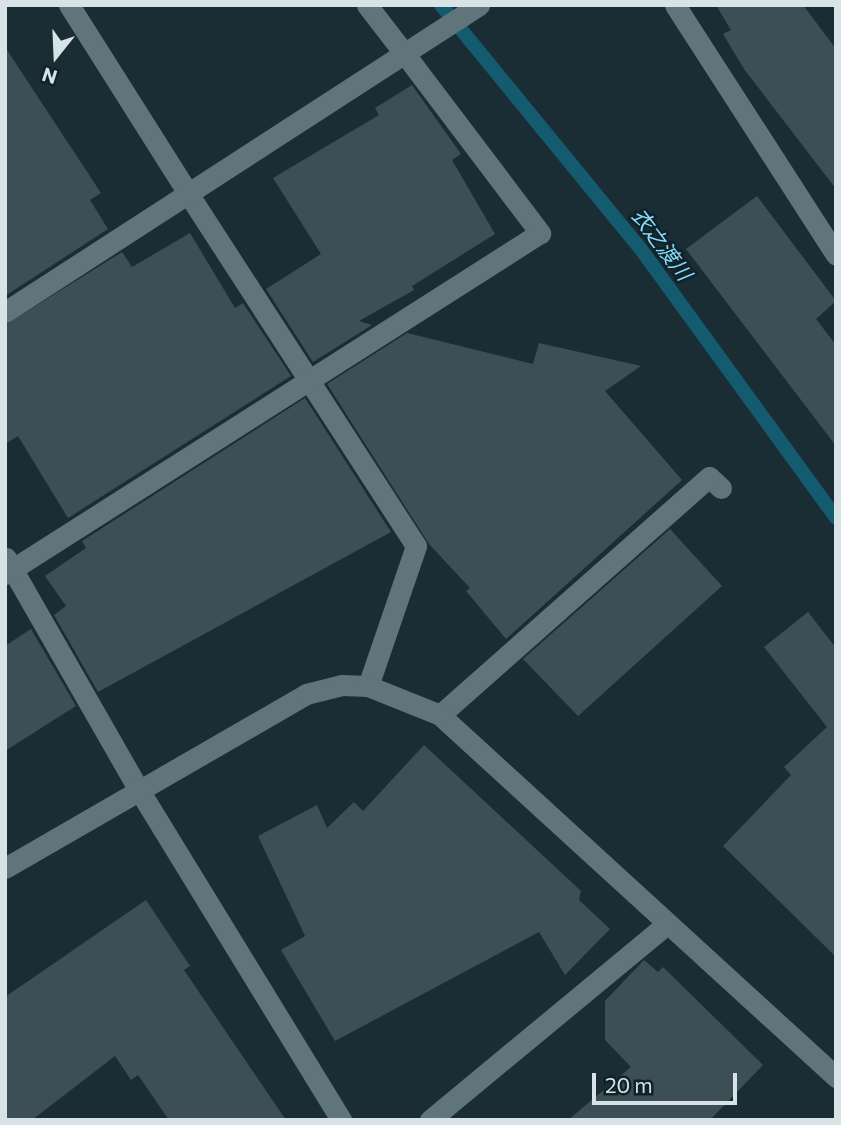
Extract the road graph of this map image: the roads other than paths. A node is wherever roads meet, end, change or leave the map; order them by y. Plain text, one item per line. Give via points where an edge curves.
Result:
1 (69, 5) edge
2 (367, 5) edge
3 (675, 5) edge
4 (477, 7) edge
5 (410, 50) junction
6 (189, 195) junction
7 (836, 255) edge
8 (5, 312) edge
9 (309, 379) junction
10 (721, 488) dead end
11 (8, 566) edge
12 (368, 686) junction
13 (440, 715) junction
14 (139, 790) junction
15 (5, 868) edge
16 (667, 923) junction
17 (836, 1077) edge
18 (341, 1120) edge
19 (429, 1120) edge

1 - 6 street
2 - 5 street
3 - 7 street
4 - 5 street
5 - 6 street
5 - 9 street via 541,233
6 - 8 street
6 - 9 street
9 - 11 street
9 - 12 street via 416,546
10 - 13 street via 709,477
11 - 14 street
12 - 13 street
12 - 14 street via 342,685 306,694
13 - 16 street
14 - 15 street
14 - 18 street
16 - 17 street
16 - 19 street

